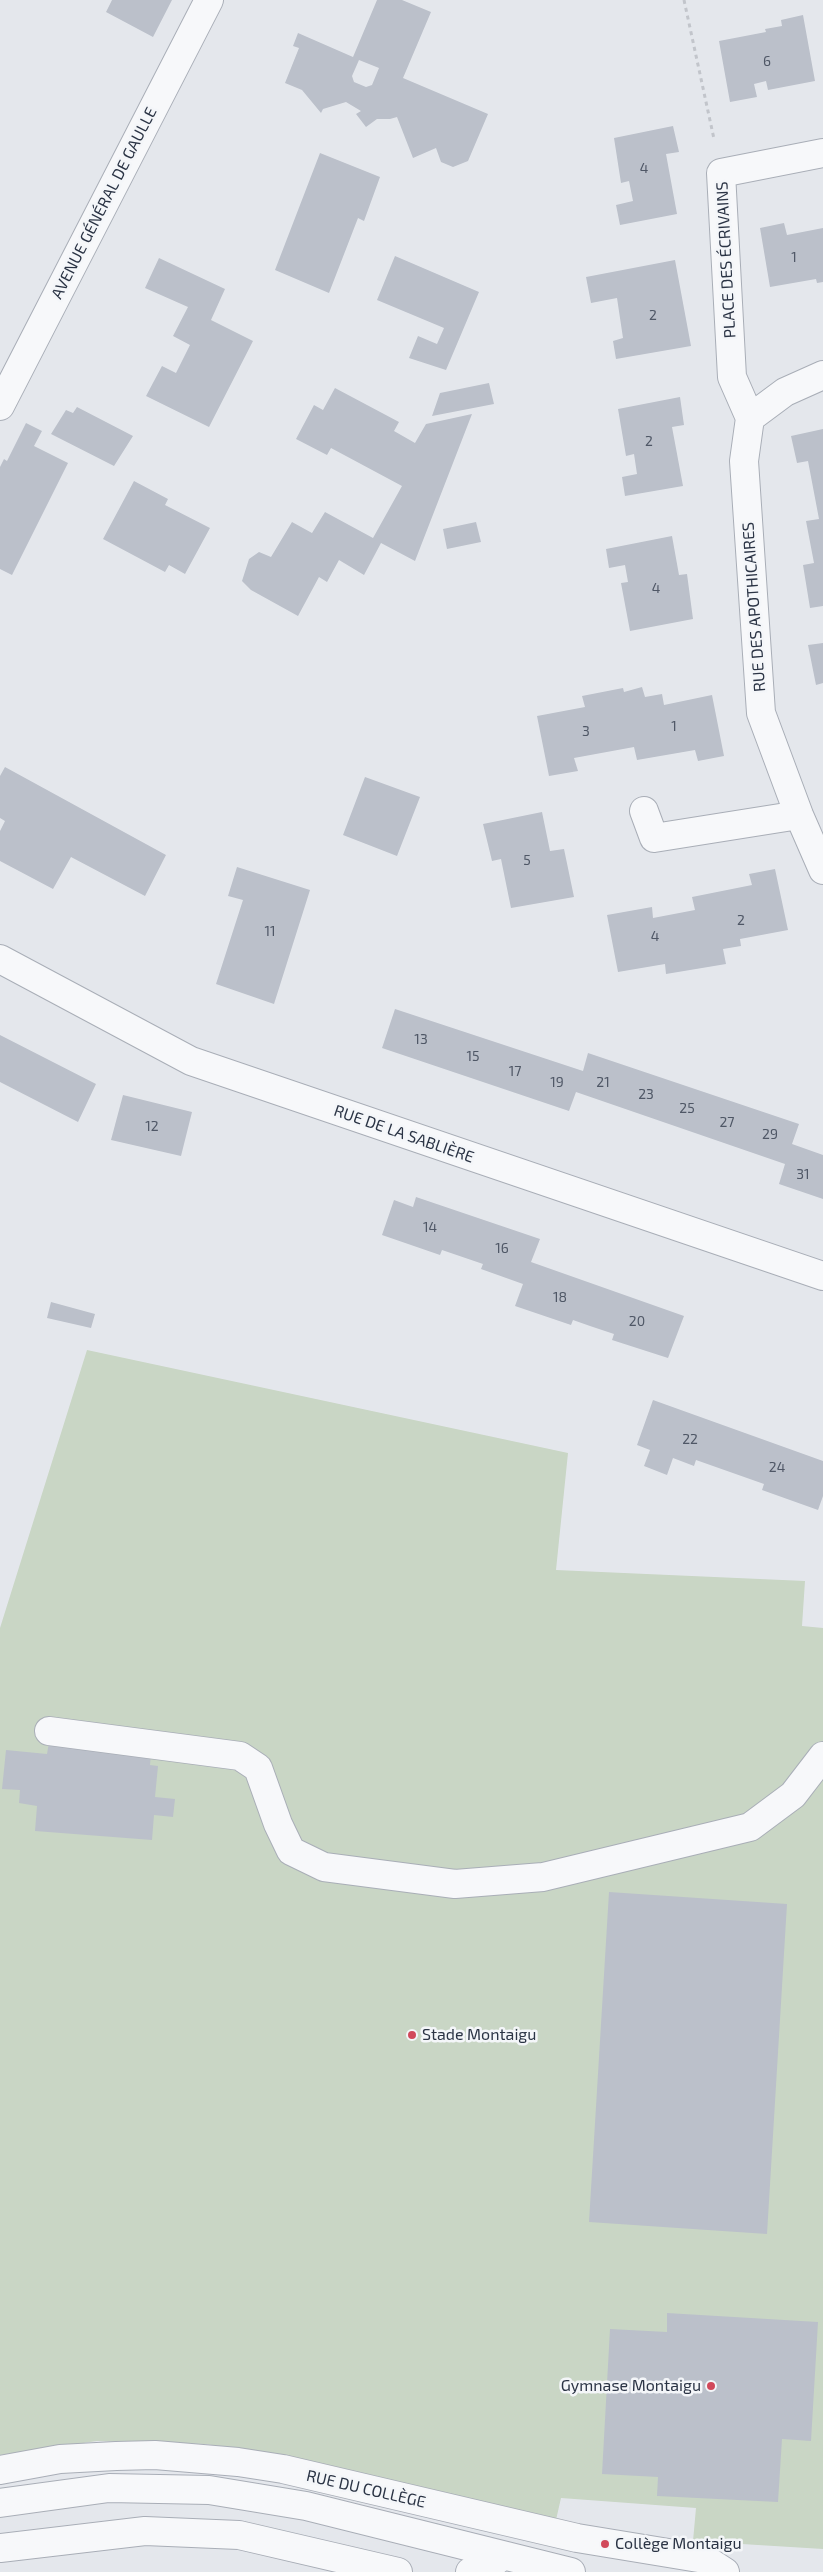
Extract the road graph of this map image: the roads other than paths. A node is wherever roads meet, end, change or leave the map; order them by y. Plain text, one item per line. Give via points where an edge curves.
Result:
1 (209, 0) edge
2 (823, 153) edge
3 (823, 376) edge
4 (0, 406) edge
5 (750, 418) junction
6 (644, 811) dead end
7 (799, 815) junction
8 (823, 870) edge
9 (0, 959) edge
10 (823, 1276) edge
11 (49, 1730) dead end
12 (823, 1756) edge
13 (0, 2470) edge
14 (0, 2503) edge
15 (0, 2548) edge
16 (502, 2556) junction
17 (398, 2572) edge
18 (470, 2572) edge
19 (571, 2572) edge
20 (725, 2572) edge

1 - 4 street, AVENUE GÉNÉRAL DE GAULLE
2 - 5 street, PLACE DES ÉCRIVAINS via 721,173 732,377
3 - 5 street via 785,392
5 - 7 street, RUE DES APOTHICAIRES via 744,461 761,713
6 - 7 street via 654,838
7 - 8 street, RUE DES APOTHICAIRES
9 - 10 street, RUE DE LA SABLIÈRE via 191,1061
11 - 12 street via 240,1756 258,1768 278,1824 292,1851 324,1867 455,1884 543,1876 750,1826 793,1795
13 - 20 street, RUE DU COLLÈGE via 60,2459 116,2456 156,2455 238,2462 283,2469 577,2538 704,2559
14 - 16 street, RUE DU COLLÈGE via 109,2488 209,2490 306,2506
15 - 17 street via 145,2531 239,2536
16 - 18 street via 492,2564
16 - 19 street, RUE DU COLLÈGE

